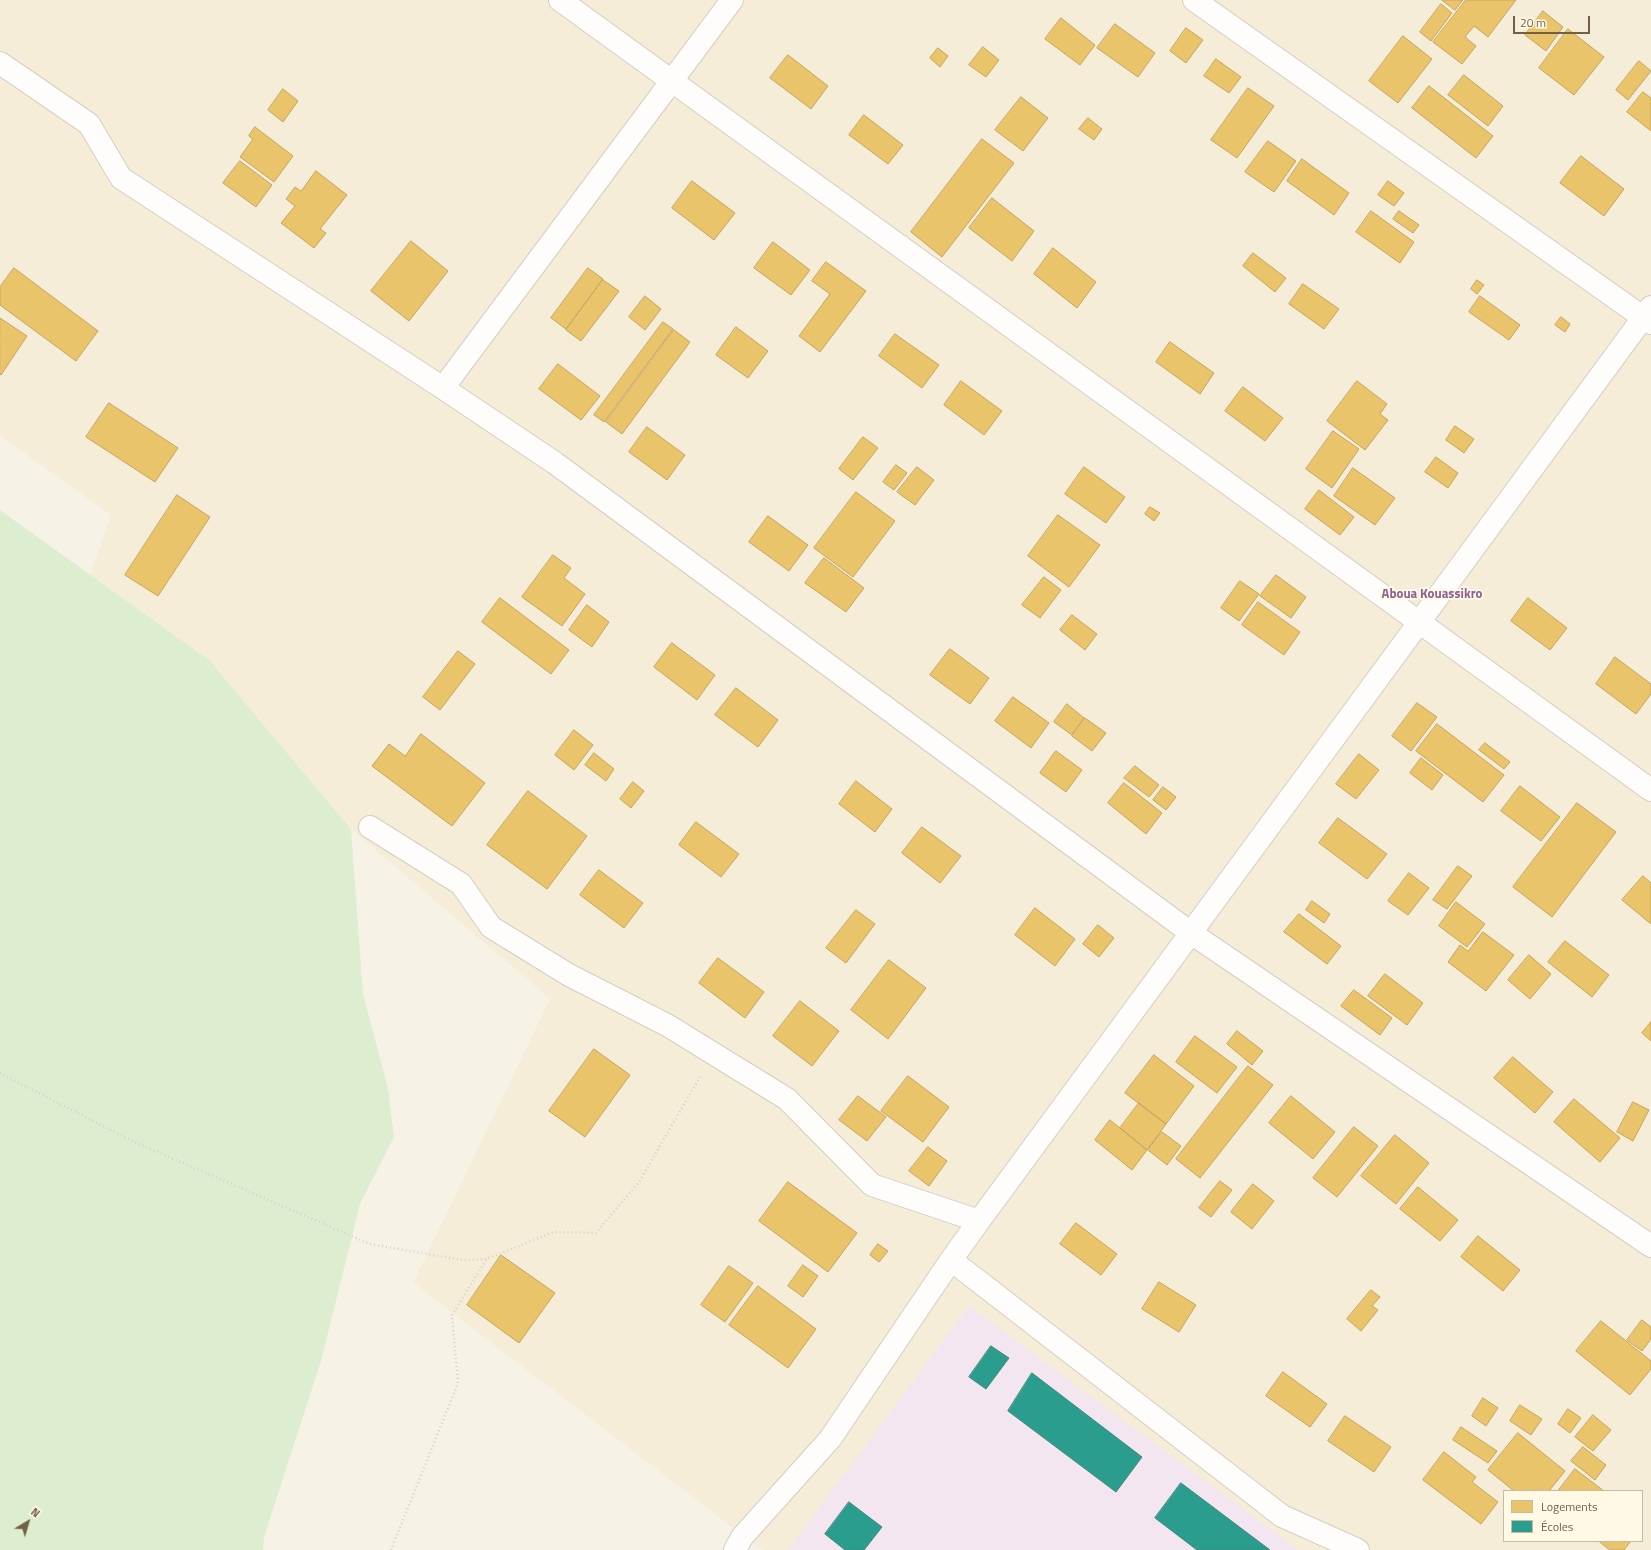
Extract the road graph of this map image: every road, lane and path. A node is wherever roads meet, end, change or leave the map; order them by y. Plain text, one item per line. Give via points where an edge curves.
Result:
1 (560, 0) edge
2 (732, 0) edge
3 (1194, 0) edge
4 (0, 63) edge
5 (671, 80) junction
6 (1648, 316) edge
7 (443, 388) junction
8 (1420, 622) junction
9 (1651, 790) edge
10 (370, 827) dead end
11 (1190, 933) junction
12 (714, 1054) junction
13 (0, 1073) edge
14 (979, 1221) junction
15 (1651, 1246) edge
16 (486, 1259) junction
17 (951, 1260) junction
18 (391, 1550) edge
19 (734, 1550) edge
20 (1358, 1550) edge

1 - 5 street
2 - 5 street
3 - 6 street
4 - 7 street via 89,124 121,178
5 - 7 street
5 - 8 street
6 - 8 street
7 - 11 street via 561,468
8 - 9 street
8 - 11 street
10 - 12 street via 461,884 491,927 569,975 667,1025
11 - 14 street
11 - 15 street
12 - 14 street via 787,1099 872,1185
12 - 16 path via 639,1182 596,1233 554,1232
13 - 16 path via 130,1140 370,1244 462,1260
14 - 17 street
16 - 18 path via 452,1315 458,1383
17 - 19 street via 830,1439 742,1537
17 - 20 street via 1282,1516

